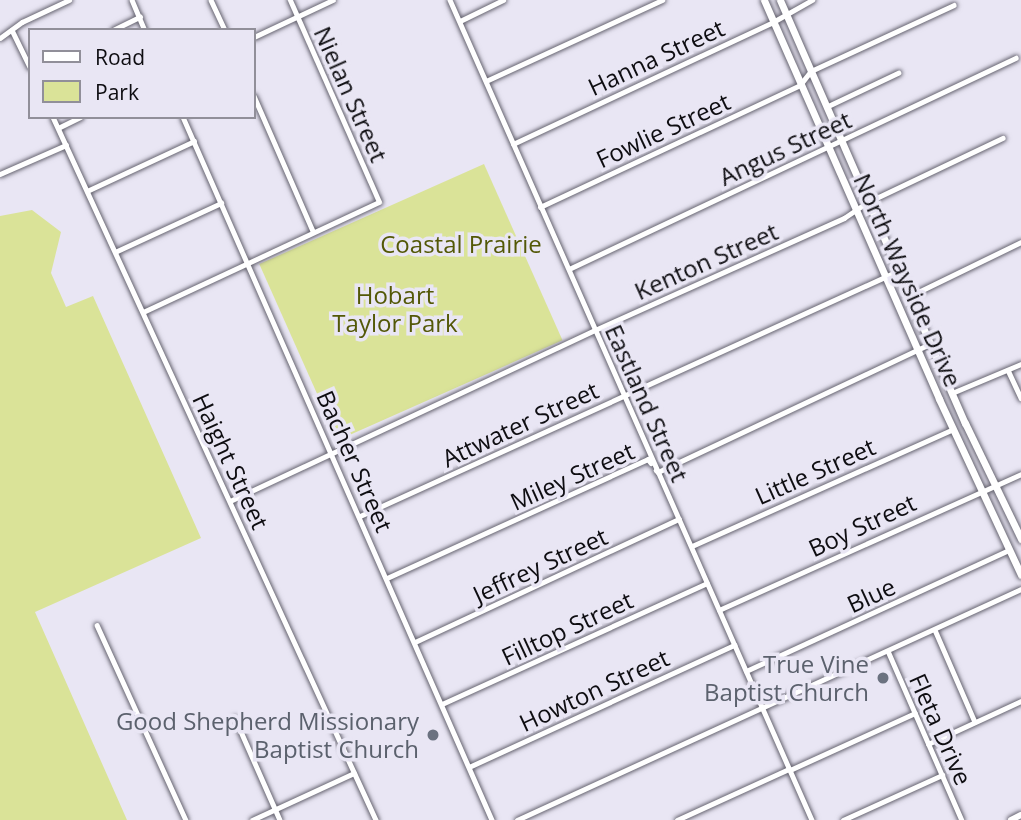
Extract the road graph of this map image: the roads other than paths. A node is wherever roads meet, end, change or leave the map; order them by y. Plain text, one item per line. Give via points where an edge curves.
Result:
1 (69, 0) edge
2 (132, 0) edge
3 (211, 0) edge
4 (290, 0) edge
5 (333, 0) edge
6 (450, 0) edge
7 (503, 0) edge
8 (662, 0) edge
9 (764, 0) edge
10 (780, 0) edge
11 (812, 0) edge
12 (954, 5) dead end
13 (785, 13) junction
14 (140, 17) junction
15 (298, 17) junction
16 (459, 21) junction
17 (773, 22) junction
18 (117, 28) edge
19 (144, 28) edge
20 (224, 28) edge
21 (12, 30) junction
22 (256, 36) edge
23 (0, 38) edge
24 (1016, 58) dead end
25 (28, 63) edge
26 (811, 71) junction
27 (898, 73) dead end
28 (486, 81) junction
29 (800, 85) junction
30 (256, 101) edge
31 (827, 107) junction
32 (54, 119) edge
33 (77, 119) edge
34 (184, 119) edge
35 (58, 128) junction
36 (1003, 138) dead end
37 (194, 141) junction
38 (841, 141) junction
39 (513, 144) junction
40 (66, 145) junction
41 (828, 147) junction
42 (0, 174) edge
43 (87, 191) junction
44 (868, 202) junction
45 (221, 203) junction
46 (540, 207) junction
47 (856, 211) junction
48 (313, 232) junction
49 (1021, 242) edge
50 (115, 252) junction
51 (248, 262) junction
52 (569, 269) junction
53 (898, 271) junction
54 (885, 276) junction
55 (909, 296) junction
56 (143, 312) junction
57 (595, 330) junction
58 (930, 344) junction
59 (917, 350) junction
60 (1021, 364) edge
61 (1008, 370) junction
62 (952, 393) junction
63 (624, 396) junction
64 (1021, 398) edge
65 (939, 399) junction
66 (954, 429) junction
67 (332, 453) junction
68 (658, 472) junction
69 (1021, 474) edge
70 (997, 484) junction
71 (984, 490) junction
72 (230, 500) junction
73 (360, 516) junction
74 (679, 519) junction
75 (1021, 539) edge
76 (692, 547) junction
77 (1010, 550) junction
78 (1021, 575) edge
79 (387, 578) junction
80 (708, 583) junction
81 (1021, 589) edge
82 (719, 610) junction
83 (97, 625) dead end
84 (935, 630) junction
85 (415, 642) junction
86 (734, 645) junction
87 (888, 651) junction
88 (746, 671) junction
89 (1021, 701) edge
90 (442, 704) junction
91 (762, 708) junction
92 (915, 713) junction
93 (234, 718) dead end
94 (975, 722) junction
95 (928, 744) junction
96 (469, 767) junction
97 (790, 769) junction
98 (354, 773) junction
99 (942, 775) junction
100 (275, 810) junction
101 (186, 820) edge
102 (251, 820) edge
103 (280, 820) edge
104 (376, 820) edge
105 (492, 820) edge
106 (517, 820) edge
107 (677, 820) edge
108 (812, 820) edge
109 (842, 820) edge
110 (962, 820) edge

1 - 21 street
2 - 14 street
3 - 20 street
4 - 15 street, Nielan Street
5 - 15 street
6 - 16 street, Eastland Street
7 - 16 street
8 - 28 street
9 - 17 main road, North Wayside Drive
10 - 13 main road, North Wayside Drive
11 - 13 street, Hanna Street
12 - 26 street
13 - 17 street, Hanna Street
13 - 26 main road, North Wayside Drive
14 - 18 street
14 - 19 street
15 - 22 street
15 - 48 street, Nielan Street via 379,202
16 - 28 street, Eastland Street
17 - 29 main road, North Wayside Drive
17 - 39 street, Hanna Street
21 - 23 street
21 - 25 street
24 - 38 street, Angus Street
26 - 29 street
26 - 31 main road, North Wayside Drive
27 - 31 street
28 - 39 street, Eastland Street
29 - 41 main road, North Wayside Drive
29 - 46 street, Fowlie Street
30 - 48 street
31 - 38 main road, North Wayside Drive
32 - 35 street, Haight Street
33 - 35 street
34 - 37 street, Bacher Street
35 - 40 street, Haight Street
36 - 44 street, Kenton Street
37 - 43 street
37 - 45 street, Bacher Street
38 - 41 street, Angus Street
38 - 44 main road, North Wayside Drive
39 - 46 street, Eastland Street
40 - 42 street
40 - 43 street, Haight Street
41 - 47 main road, North Wayside Drive
41 - 52 street, Angus Street
43 - 50 street, Haight Street
44 - 47 street, Kenton Street
44 - 53 main road, North Wayside Drive
45 - 50 street
45 - 51 street, Bacher Street
46 - 52 street, Eastland Street
47 - 54 main road, North Wayside Drive
47 - 57 street, Kenton Street
48 - 51 street
49 - 55 street
50 - 56 street, Haight Street
51 - 56 street
51 - 67 street, Bacher Street
52 - 57 street, Eastland Street
53 - 54 street, Attwater Street
53 - 55 main road, North Wayside Drive
54 - 59 main road, North Wayside Drive
54 - 63 street, Attwater Street
55 - 58 main road, North Wayside Drive
56 - 72 street, Haight Street
57 - 63 street, Eastland Street
57 - 67 street, Kenton Street
58 - 59 street, Miley Street
58 - 62 main road, North Wayside Drive
59 - 65 main road, North Wayside Drive
59 - 68 street, Miley Street
60 - 61 street
61 - 62 street
61 - 64 street
62 - 65 main road
62 - 70 main road, North Wayside Drive
63 - 68 street, Eastland Street
63 - 73 street, Attwater Street
65 - 66 main road, North Wayside Drive
66 - 71 main road, North Wayside Drive
66 - 76 street, Little Street
67 - 72 street, Kenton Street
67 - 73 street, Bacher Street
68 - 74 street, Eastland Street
68 - 79 street, Miley Street via 648,459
69 - 70 street, Boy Street
70 - 71 street, Boy Street
70 - 75 main road, North Wayside Drive
71 - 77 main road, North Wayside Drive
71 - 82 street, Boy Street
72 - 98 street, Haight Street
73 - 79 street, Bacher Street
74 - 76 street, Eastland Street
74 - 85 street, Jeffrey Street
76 - 80 street, Eastland Street
77 - 78 main road, North Wayside Drive
77 - 88 street, Blue
79 - 85 street, Bacher Street
80 - 82 street, Eastland Street
80 - 90 street, Filltop Street
81 - 84 street
82 - 86 street, Eastland Street
83 - 101 street
84 - 87 street
84 - 94 street
85 - 90 street, Bacher Street
86 - 88 street, Eastland Street
86 - 96 street, Howton Street
87 - 91 street
87 - 92 street, Fleta Drive
88 - 91 street, Eastland Street
89 - 94 street
90 - 96 street, Bacher Street
91 - 97 street, Eastland Street
91 - 106 street
92 - 95 street, Fleta Drive
92 - 97 street
93 - 100 street
94 - 95 street
95 - 99 street, Fleta Drive
96 - 105 street, Bacher Street
97 - 107 street
97 - 108 street, Eastland Street
98 - 100 street
98 - 104 street, Haight Street
99 - 109 street
99 - 110 street, Fleta Drive
100 - 102 street
100 - 103 street

